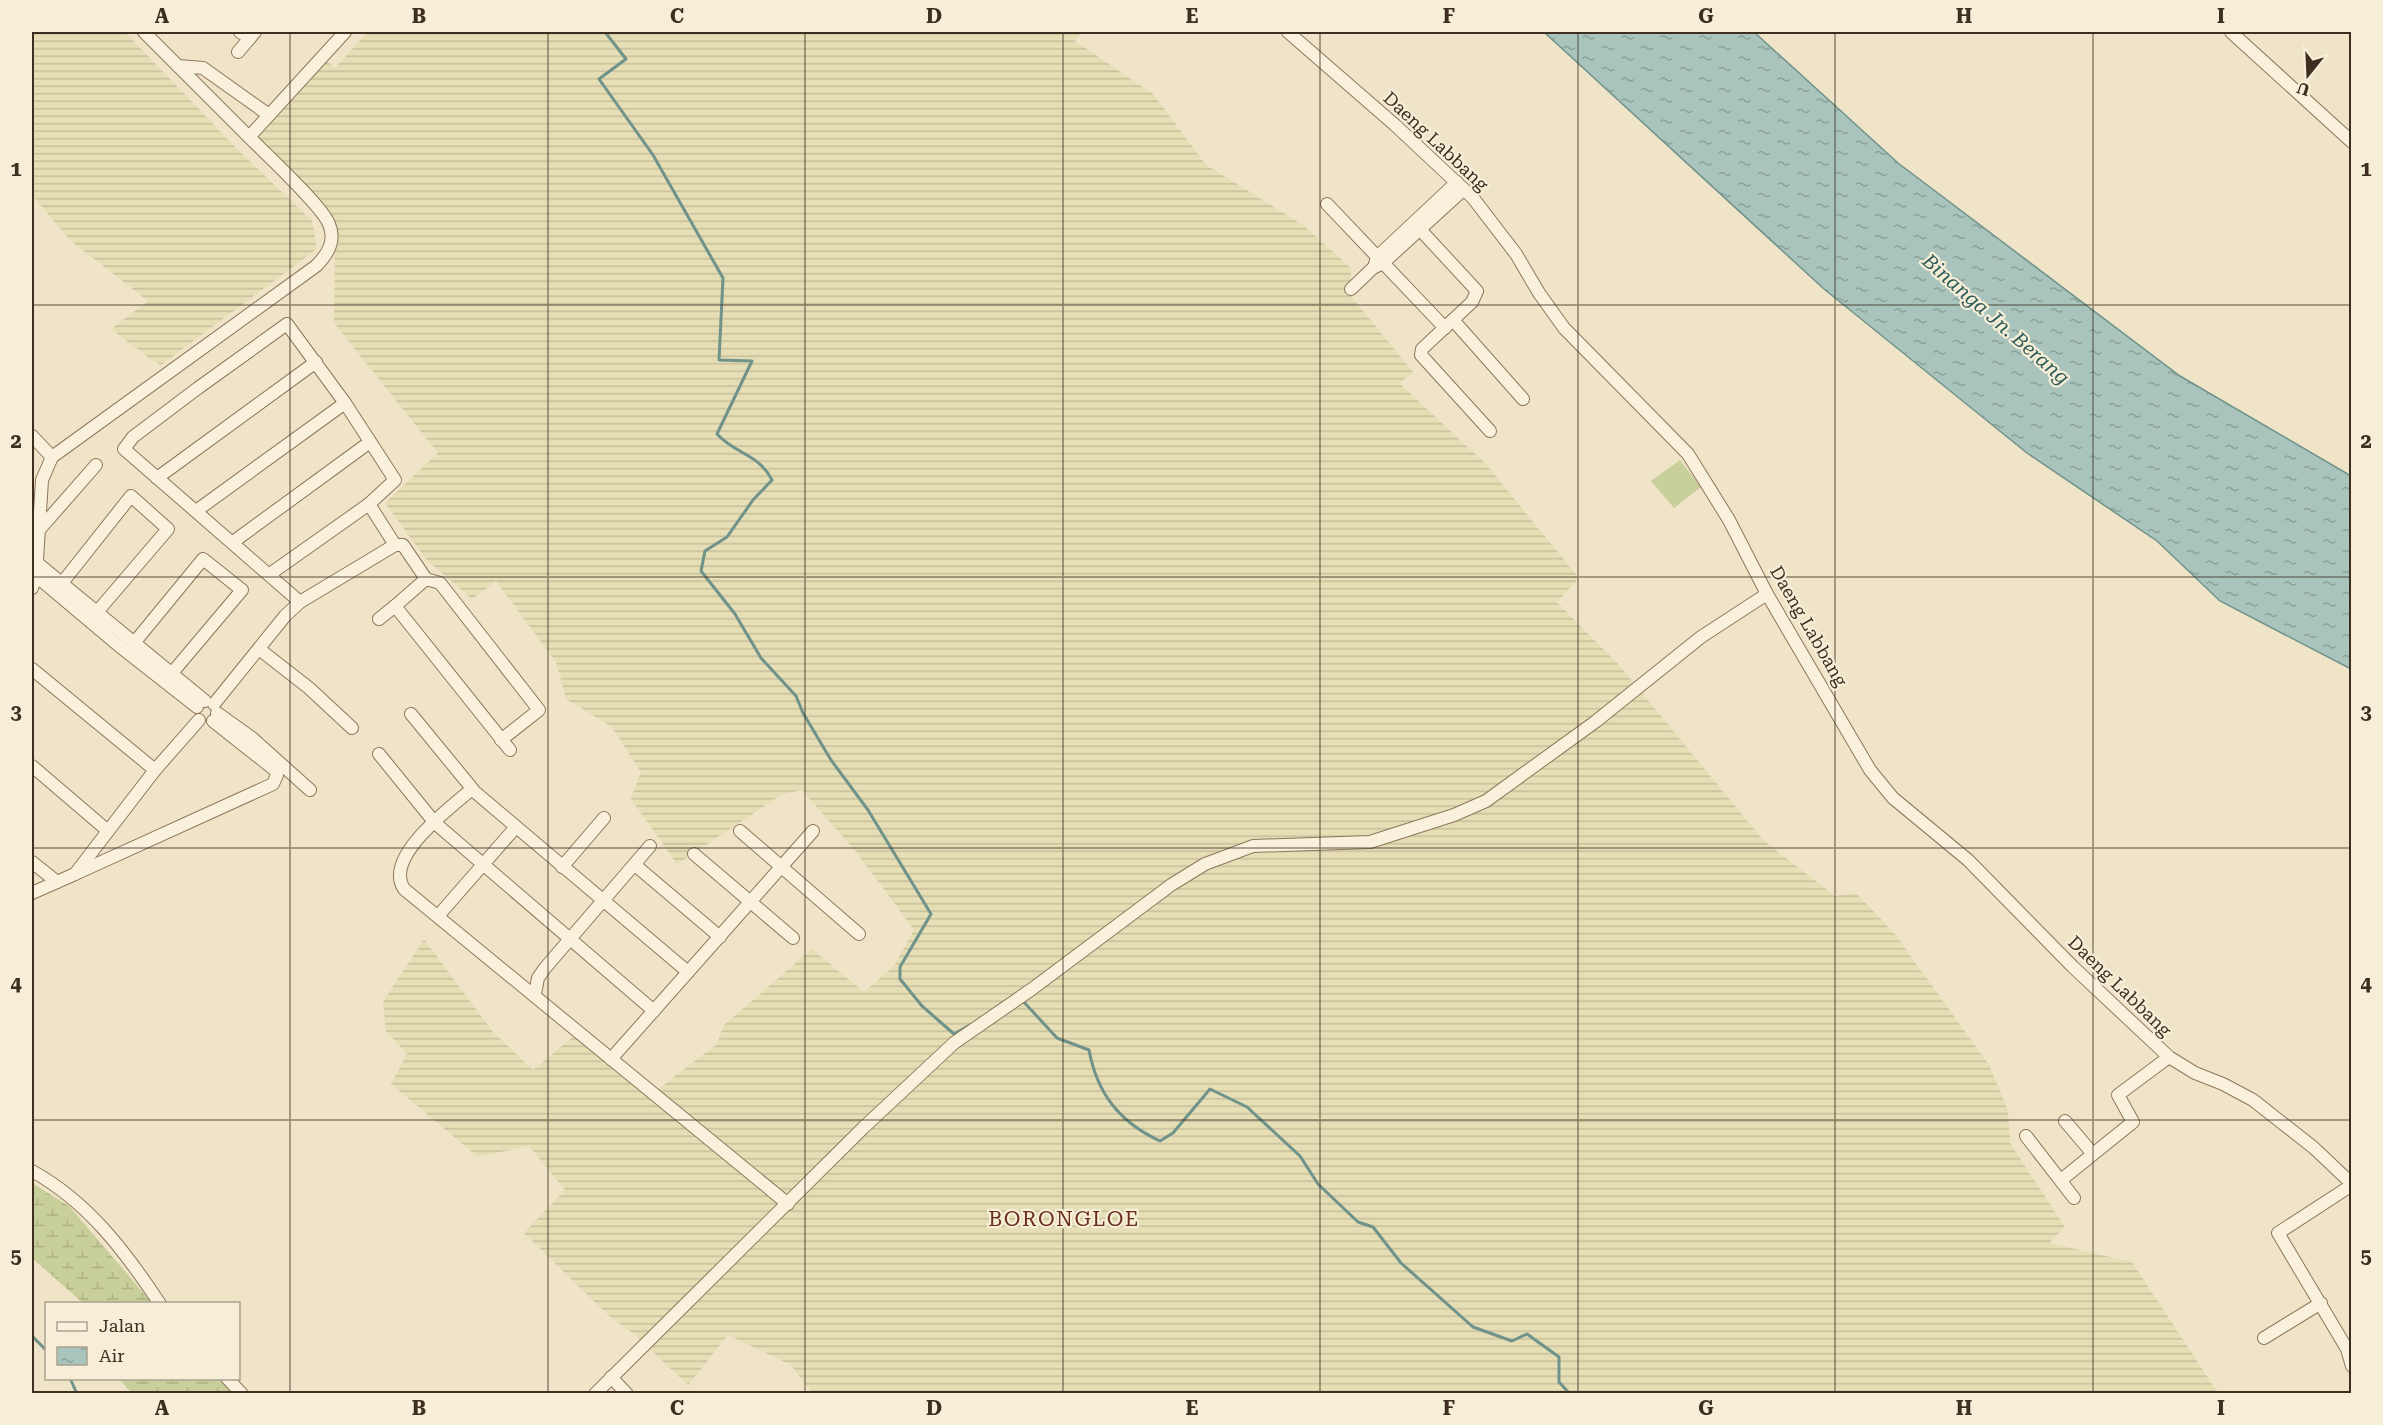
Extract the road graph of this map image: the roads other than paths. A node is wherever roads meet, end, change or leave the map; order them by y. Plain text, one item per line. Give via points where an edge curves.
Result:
1 (144, 32) edge
2 (345, 32) edge
3 (1288, 32) edge
4 (2231, 32) edge
5 (248, 34) edge
6 (238, 52) dead end
7 (178, 66) junction
8 (269, 115) junction
9 (249, 137) junction
10 (2352, 142) edge
11 (1460, 186) junction
12 (1327, 204) dead end
13 (1417, 227) junction
14 (1378, 262) junction
15 (1351, 289) dead end
16 (1449, 324) junction
17 (316, 362) junction
18 (1523, 399) dead end
19 (345, 403) junction
20 (1490, 431) dead end
21 (32, 435) edge
22 (370, 442) junction
23 (52, 457) junction
24 (96, 465) dead end
25 (157, 478) junction
26 (41, 497) junction
27 (369, 504) junction
28 (56, 511) junction
29 (196, 511) junction
30 (39, 530) junction
31 (233, 542) junction
32 (395, 545) junction
33 (270, 574) junction
34 (35, 576) edge
35 (426, 579) junction
36 (62, 583) junction
37 (1767, 594) junction
38 (300, 602) junction
39 (395, 606) junction
40 (98, 612) junction
41 (379, 619) dead end
42 (134, 643) junction
43 (259, 649) junction
44 (32, 669) edge
45 (172, 672) junction
46 (209, 709) junction
47 (411, 714) dead end
48 (351, 728) dead end
49 (501, 740) junction
50 (510, 750) dead end
51 (379, 754) dead end
52 (32, 766) edge
53 (155, 770) junction
54 (472, 789) junction
55 (310, 790) dead end
56 (604, 818) dead end
57 (435, 823) junction
58 (515, 828) junction
59 (108, 831) junction
60 (740, 831) dead end
61 (813, 831) dead end
62 (650, 846) dead end
63 (694, 854) dead end
64 (32, 862) edge
65 (483, 864) junction
66 (634, 866) junction
67 (562, 867) junction
68 (782, 867) junction
69 (75, 874) junction
70 (57, 882) junction
71 (32, 893) edge
72 (603, 902) junction
73 (750, 902) junction
74 (438, 916) junction
75 (859, 934) dead end
76 (720, 937) junction
77 (570, 938) junction
78 (793, 938) dead end
79 (688, 972) junction
80 (534, 994) junction
81 (654, 1011) junction
82 (2169, 1057) junction
83 (611, 1059) junction
84 (2065, 1121) dead end
85 (2026, 1136) dead end
86 (2093, 1154) junction
87 (32, 1171) edge
88 (2061, 1180) junction
89 (2352, 1185) edge
90 (2074, 1198) dead end
91 (788, 1204) junction
92 (159, 1302) edge
93 (2321, 1303) junction
94 (2264, 1338) dead end
95 (2349, 1348) edge
96 (2352, 1366) edge
97 (611, 1377) junction
98 (229, 1380) edge
99 (242, 1394) edge
100 (595, 1394) edge
101 (627, 1394) edge

1 - 7 street
2 - 8 street
3 - 11 street, Daeng Labbang
4 - 10 street
5 - 6 street
7 - 8 street via 203,68
7 - 9 street
8 - 9 street
9 - 23 street via 325,216 332,234 329,251 316,266
11 - 13 street
11 - 37 street, Daeng Labbang via 1516,254 1564,328 1688,454 1733,527
12 - 14 street
13 - 14 street
13 - 16 street via 1477,291 1472,302
14 - 15 street
14 - 16 street
16 - 18 street
16 - 20 street via 1422,349 1421,355
17 - 19 street
17 - 25 street
17 - 25 street via 287,324 198,388 133,437 124,449
19 - 22 street
19 - 29 street
21 - 23 street
22 - 27 street via 395,480
22 - 31 street
23 - 26 street via 44,474
24 - 28 street
25 - 29 street
26 - 28 street
26 - 30 street
27 - 32 street
27 - 33 street
28 - 30 street
29 - 31 street
30 - 34 street
31 - 33 street
32 - 35 street via 402,545
32 - 38 street
33 - 38 street
34 - 36 street
34 - 46 street via 118,645
35 - 39 street
35 - 49 street via 440,584 539,710
36 - 40 street
36 - 40 street via 131,496 168,529
37 - 82 street, Daeng Labbang via 1870,770 1893,798 1968,860
37 - 91 street via 1701,637 1595,722 1486,801 1370,842 1252,846 1195,869 954,1042
38 - 43 street
39 - 41 street
39 - 49 street
40 - 42 street
42 - 45 street
42 - 45 street via 203,559 242,590
43 - 46 street
43 - 48 street
44 - 53 street
45 - 46 street
46 - 53 street
46 - 55 street via 252,738
46 - 69 street via 275,770 278,775 273,784
47 - 54 street
49 - 50 street
51 - 57 street
52 - 59 street
53 - 59 street
54 - 57 street
54 - 58 street
56 - 67 street
57 - 65 street
57 - 74 street via 407,851 399,882
58 - 65 street
58 - 67 street
59 - 69 street
60 - 68 street
61 - 68 street
62 - 66 street
63 - 73 street
64 - 70 street
65 - 74 street
65 - 77 street
66 - 72 street
66 - 76 street
67 - 72 street
68 - 73 street
68 - 75 street
69 - 70 street
70 - 71 street
72 - 77 street
72 - 79 street
73 - 76 street
73 - 78 street
74 - 80 street
76 - 79 street
77 - 80 street via 538,978
77 - 81 street
79 - 81 street
80 - 83 street
81 - 83 street
82 - 86 street via 2118,1095 2133,1122
82 - 89 street, Daeng Labbang via 2253,1100 2314,1148
83 - 91 street
84 - 86 street
85 - 88 street
86 - 88 street
87 - 92 street via 68,1194 102,1226 131,1259
88 - 90 street
89 - 93 street via 2278,1233
91 - 97 street
93 - 94 street
93 - 95 street
95 - 96 street
97 - 100 street
97 - 101 street
98 - 99 street

